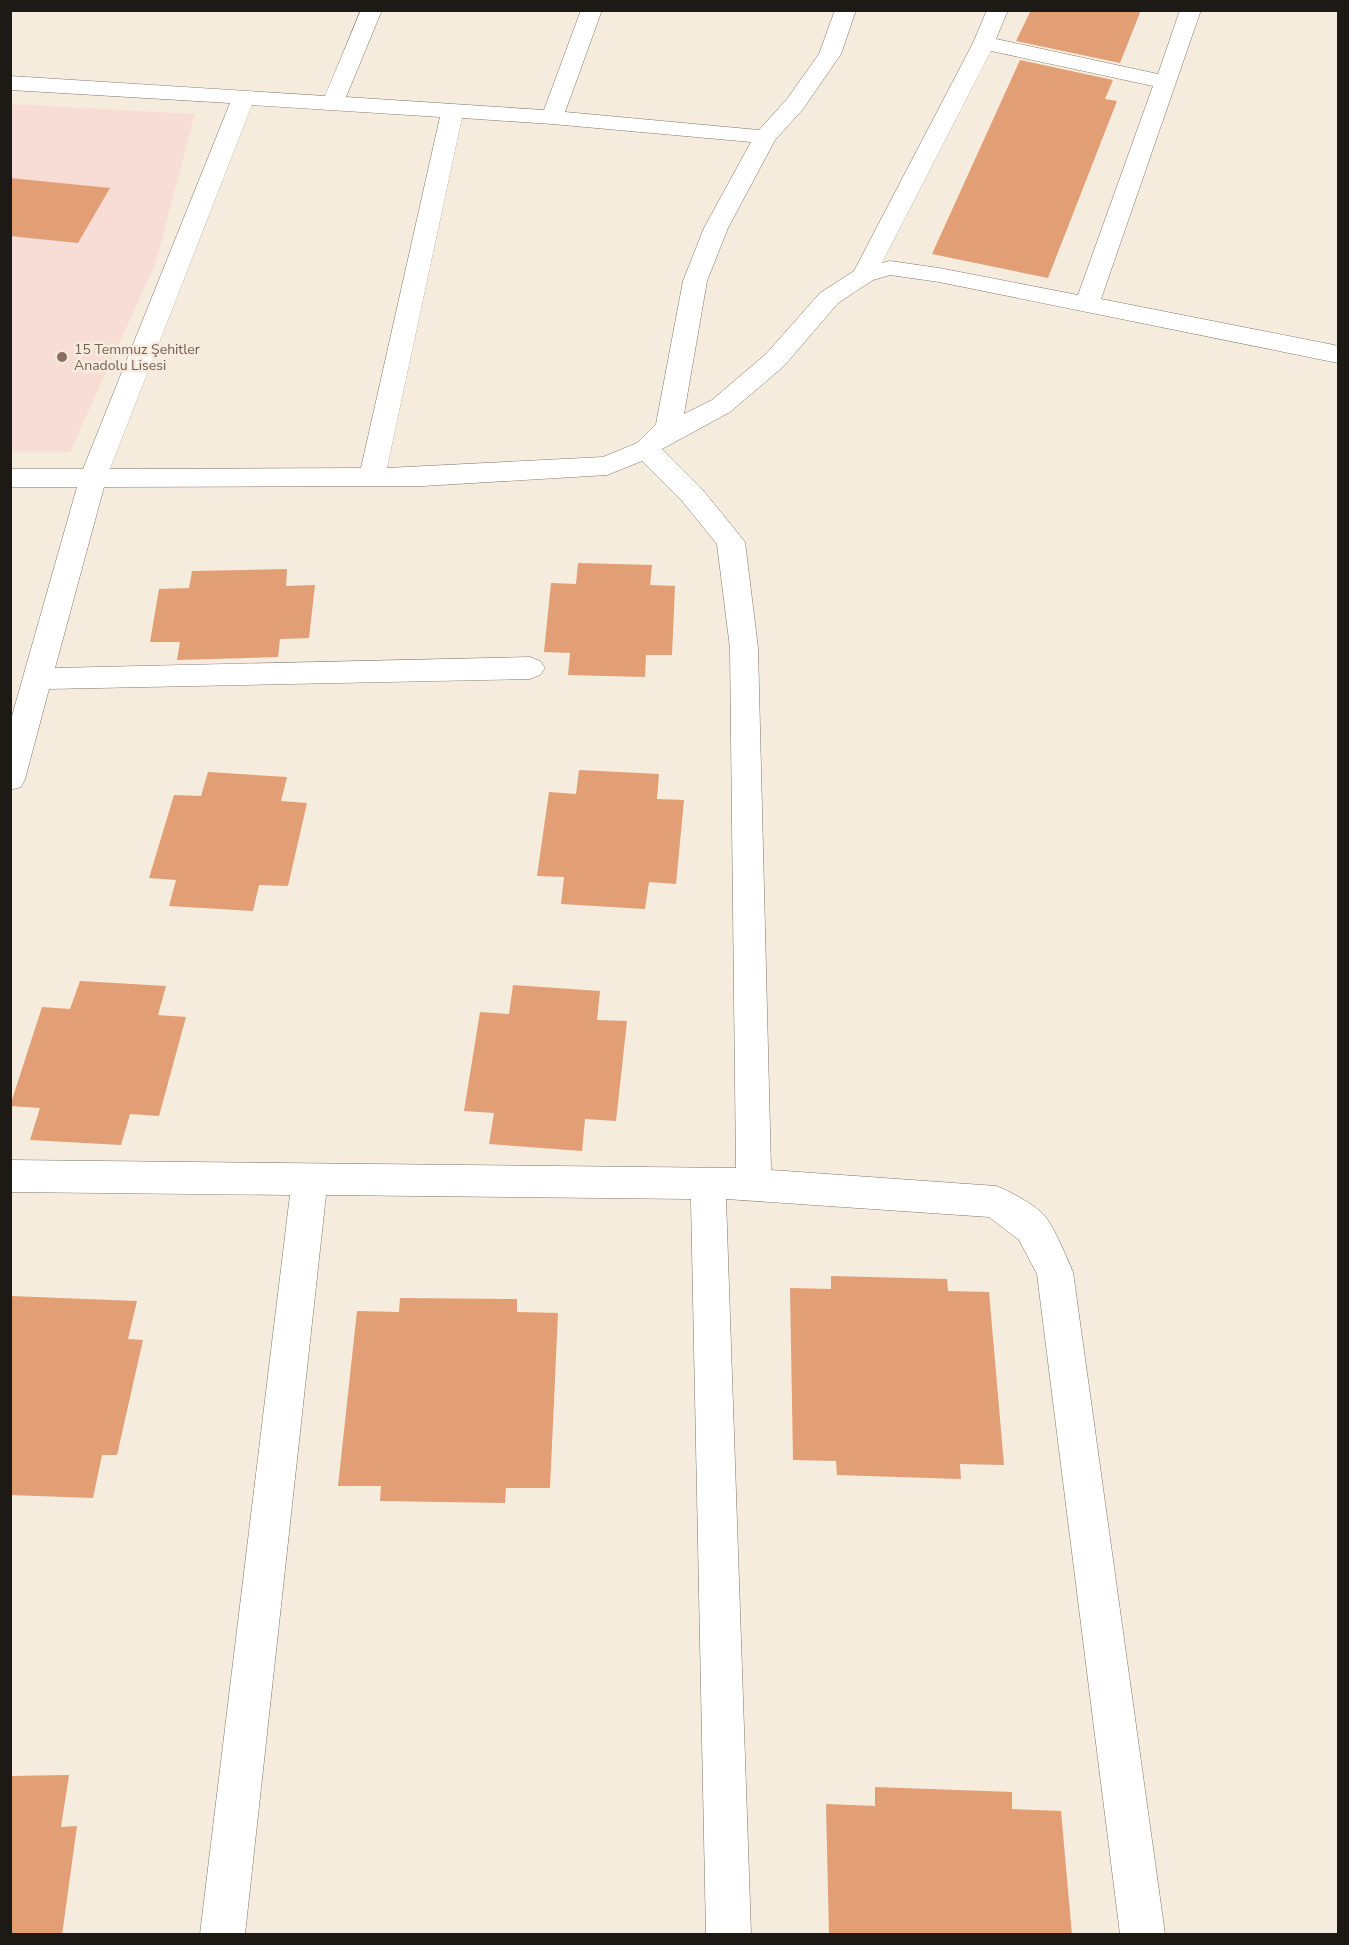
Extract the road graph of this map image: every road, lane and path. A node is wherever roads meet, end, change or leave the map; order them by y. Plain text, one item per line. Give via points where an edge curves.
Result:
1 (372, 10) edge
2 (592, 10) edge
3 (846, 10) edge
4 (998, 10) edge
5 (1191, 10) edge
6 (984, 43) junction
7 (1166, 82) junction
8 (10, 83) edge
9 (244, 97) junction
10 (333, 102) junction
11 (453, 110) junction
12 (552, 117) junction
13 (765, 137) junction
14 (864, 275) junction
15 (1087, 303) junction
16 (1338, 355) edge
17 (652, 444) junction
18 (93, 477) junction
19 (372, 477) junction
20 (10, 478) edge
21 (530, 668) dead end
22 (38, 679) junction
23 (10, 779) edge
24 (10, 1176) edge
25 (310, 1179) junction
26 (708, 1184) junction
27 (754, 1184) junction
28 (222, 1935) edge
29 (728, 1935) edge
30 (1143, 1935) edge

1 - 10 street
2 - 12 street
3 - 13 street via 830,54 795,104
4 - 6 street
5 - 7 street
6 - 7 street
6 - 14 street
7 - 15 street
8 - 9 street
9 - 10 street
9 - 18 street
10 - 11 street
11 - 12 street
11 - 19 street
12 - 13 street
13 - 17 street via 716,228 695,281 669,427
14 - 15 street via 890,268 939,274
14 - 17 street via 829,298 775,360 721,406
15 - 16 street
17 - 19 street via 607,466
17 - 27 street via 731,542 744,648
18 - 19 street
18 - 20 street
18 - 22 street
21 - 22 street
22 - 23 street
24 - 25 street
25 - 26 street
25 - 28 street
26 - 27 street
26 - 29 street
27 - 30 street via 996,1202 1032,1228 1055,1272

